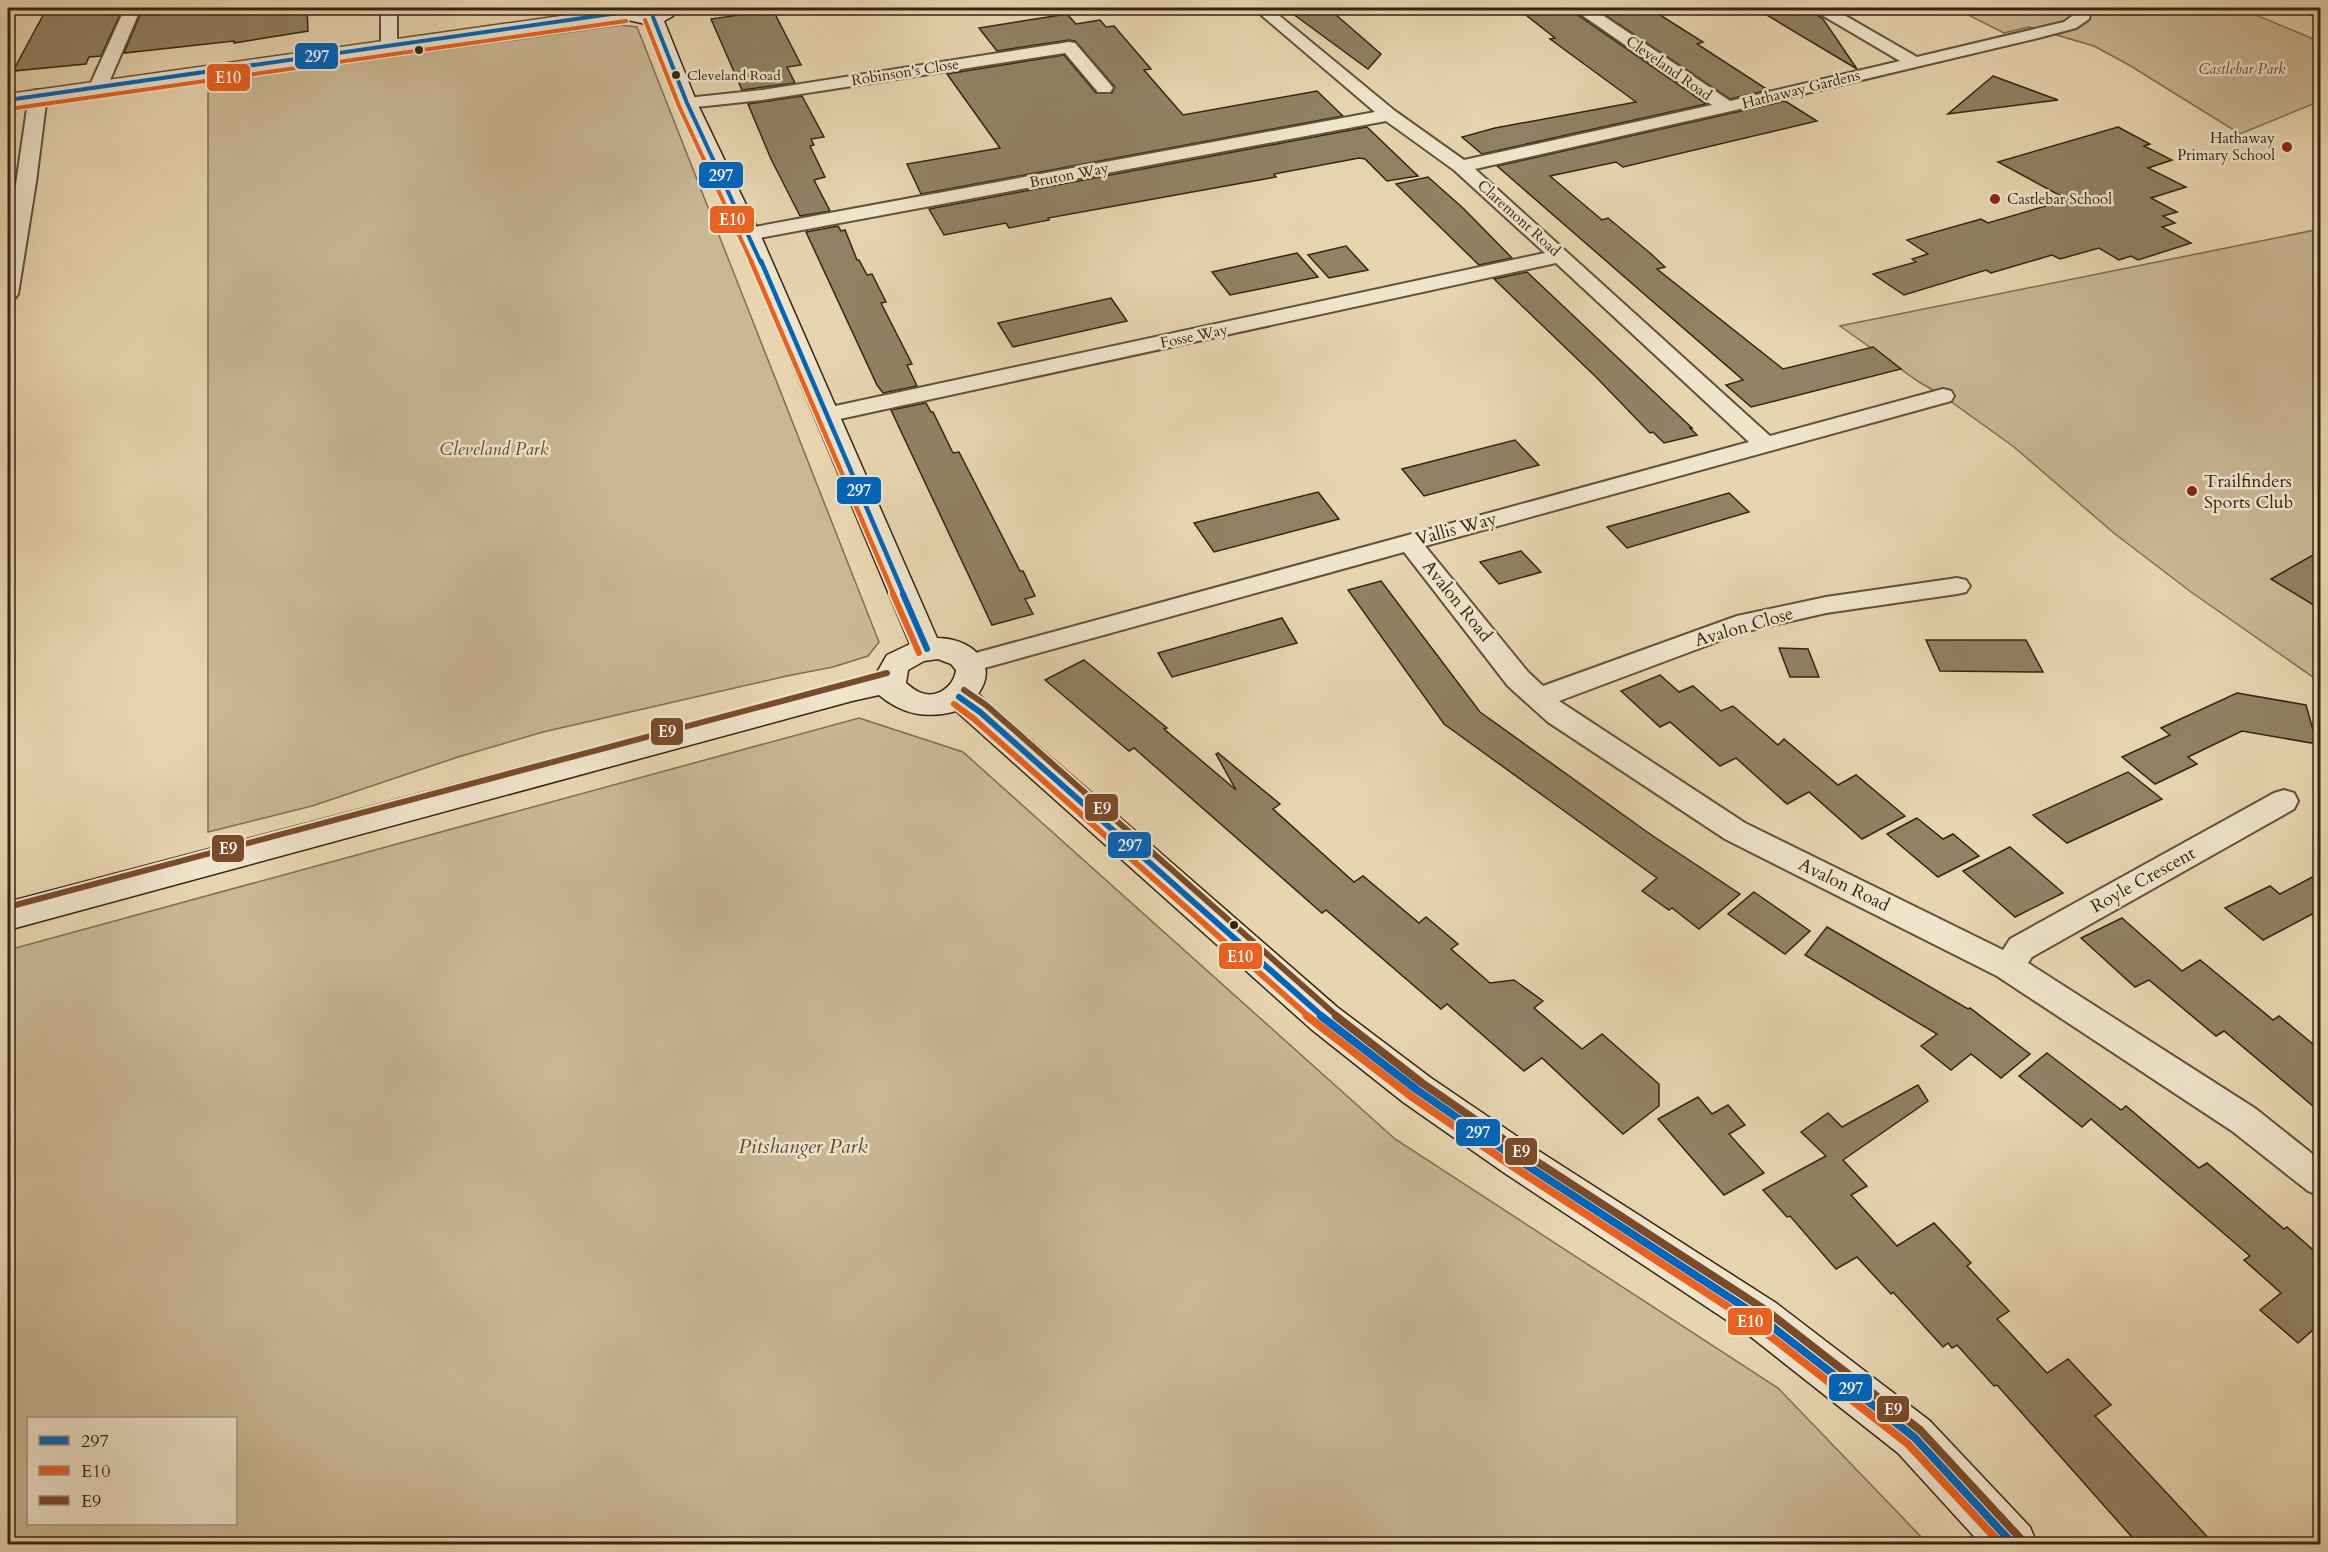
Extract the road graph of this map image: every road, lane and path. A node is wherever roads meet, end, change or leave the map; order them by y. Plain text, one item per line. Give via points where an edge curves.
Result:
1 (133, 8) edge
2 (389, 8) edge
3 (1261, 8) edge
4 (1582, 8) edge
5 (1821, 8) edge
6 (2083, 8) edge
7 (2308, 8) edge
8 (626, 10) edge
9 (662, 12) edge
10 (2320, 12) edge
11 (389, 46) junction
12 (1914, 62) junction
13 (98, 87) junction
14 (1104, 88) dead end
15 (38, 95) junction
16 (8, 100) edge
17 (687, 103) junction
18 (1727, 107) junction
19 (1389, 115) junction
20 (1461, 166) junction
21 (748, 234) junction
22 (1561, 256) junction
23 (8, 294) edge
24 (1943, 396) dead end
25 (826, 415) junction
26 (1765, 444) junction
27 (1409, 542) junction
28 (1957, 586) dead end
29 (927, 649) junction
30 (964, 680) junction
31 (889, 682) junction
32 (1539, 698) junction
33 (2284, 801) dead end
34 (8, 916) edge
35 (2008, 967) junction
36 (2320, 1180) edge
37 (2013, 1545) edge

1 - 13 street
2 - 11 street
3 - 19 street, Claremont Road
4 - 18 street, Cleveland Road
5 - 12 street
6 - 12 street, Hathaway Gardens via 2083,16 2070,25
7 - 10 street
8 - 9 main road via 634,17
8 - 11 main road
9 - 17 main road
11 - 13 main road
12 - 18 street, Hathaway Gardens
13 - 15 main road
14 - 17 street, Robinson's Close via 1069,46 762,95
15 - 16 main road
15 - 23 street
17 - 21 main road
18 - 20 street, Hathaway Gardens
19 - 20 street, Claremont Road
19 - 21 street, Bruton Way
20 - 22 street, Claremont Road
21 - 25 main road
22 - 25 street, Fosse Way
22 - 26 street, Claremont Road
24 - 26 street, Vallis Way
25 - 29 main road
26 - 27 street, Vallis Way
27 - 30 street, Vallis Way
27 - 32 street, Avalon Road via 1518,679
28 - 32 street, Avalon Close via 1826,605 1737,626
29 - 30 main road via 954,651
29 - 31 main road via 900,660 891,671
30 - 31 main road via 938,705 912,704 901,699
30 - 37 main road via 980,712 1324,1018 1417,1090 1517,1159 1761,1318 1914,1437
31 - 34 main road
32 - 35 street, Avalon Road via 1558,715 1736,831
33 - 35 street, Royle Crescent via 2021,948
35 - 36 street, Avalon Road via 2244,1120

